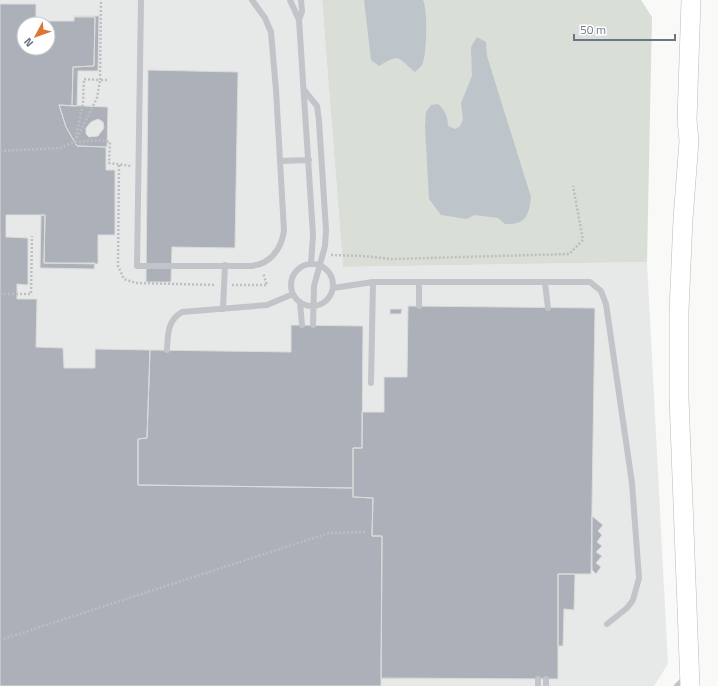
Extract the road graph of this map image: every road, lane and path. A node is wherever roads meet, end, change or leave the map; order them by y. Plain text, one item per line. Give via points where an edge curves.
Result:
1 (101, 0) edge
2 (141, 0) edge
3 (252, 0) edge
4 (290, 0) edge
5 (301, 0) edge
6 (691, 0) edge
7 (299, 20) junction
8 (100, 80) junction
9 (108, 80) dead end
10 (304, 90) junction
11 (75, 142) junction
12 (0, 151) edge
13 (280, 160) junction
14 (309, 160) junction
15 (119, 165) junction
16 (138, 166) junction
17 (573, 186) dead end
18 (32, 236) dead end
19 (312, 256) junction
20 (311, 264) junction
21 (225, 265) junction
22 (260, 265) junction
23 (374, 282) junction
24 (419, 282) junction
25 (545, 283) junction
26 (224, 285) junction
27 (333, 288) junction
28 (0, 294) edge
29 (293, 294) junction
30 (300, 302) junction
31 (320, 304) junction
32 (419, 306) dead end
33 (548, 308) dead end
34 (223, 309) junction
35 (302, 325) dead end
36 (167, 350) dead end
37 (371, 383) dead end
38 (367, 532) dead end
39 (606, 624) dead end
40 (0, 640) edge
41 (686, 682) edge

1 - 8 path
2 - 16 lane
3 - 13 lane via 271,32
4 - 7 lane
5 - 7 lane via 302,11
6 - 41 main road via 687,120 689,141 683,219 679,343
7 - 10 lane
8 - 9 path
8 - 11 path via 97,98
8 - 11 path via 84,79 83,103
10 - 14 lane
10 - 31 lane, bridge via 317,106 326,230 325,246 314,286 312,325
11 - 12 path via 60,148
11 - 15 path via 110,142 110,163
13 - 14 lane
13 - 22 lane via 284,231 282,242 267,261
14 - 19 lane
15 - 16 path
15 - 26 path via 118,266 124,279 136,284
16 - 21 lane via 137,266
17 - 19 path via 583,240 569,254 392,259
18 - 28 path via 31,294
19 - 20 lane
20 - 27 lane via 328,271 332,276
20 - 29 lane via 294,274 291,287
21 - 22 lane
21 - 26 lane
22 - 26 path via 267,285
23 - 24 lane
23 - 27 lane
23 - 37 lane
24 - 25 lane
24 - 32 lane
25 - 33 lane
25 - 39 lane via 590,282 601,291 606,304 632,483 639,578 627,608
26 - 34 lane
27 - 31 lane via 331,295
29 - 30 lane
29 - 34 lane via 267,305
30 - 31 lane via 306,305
30 - 35 lane
34 - 36 lane via 182,312 176,315 169,326
38 - 40 path via 329,533

